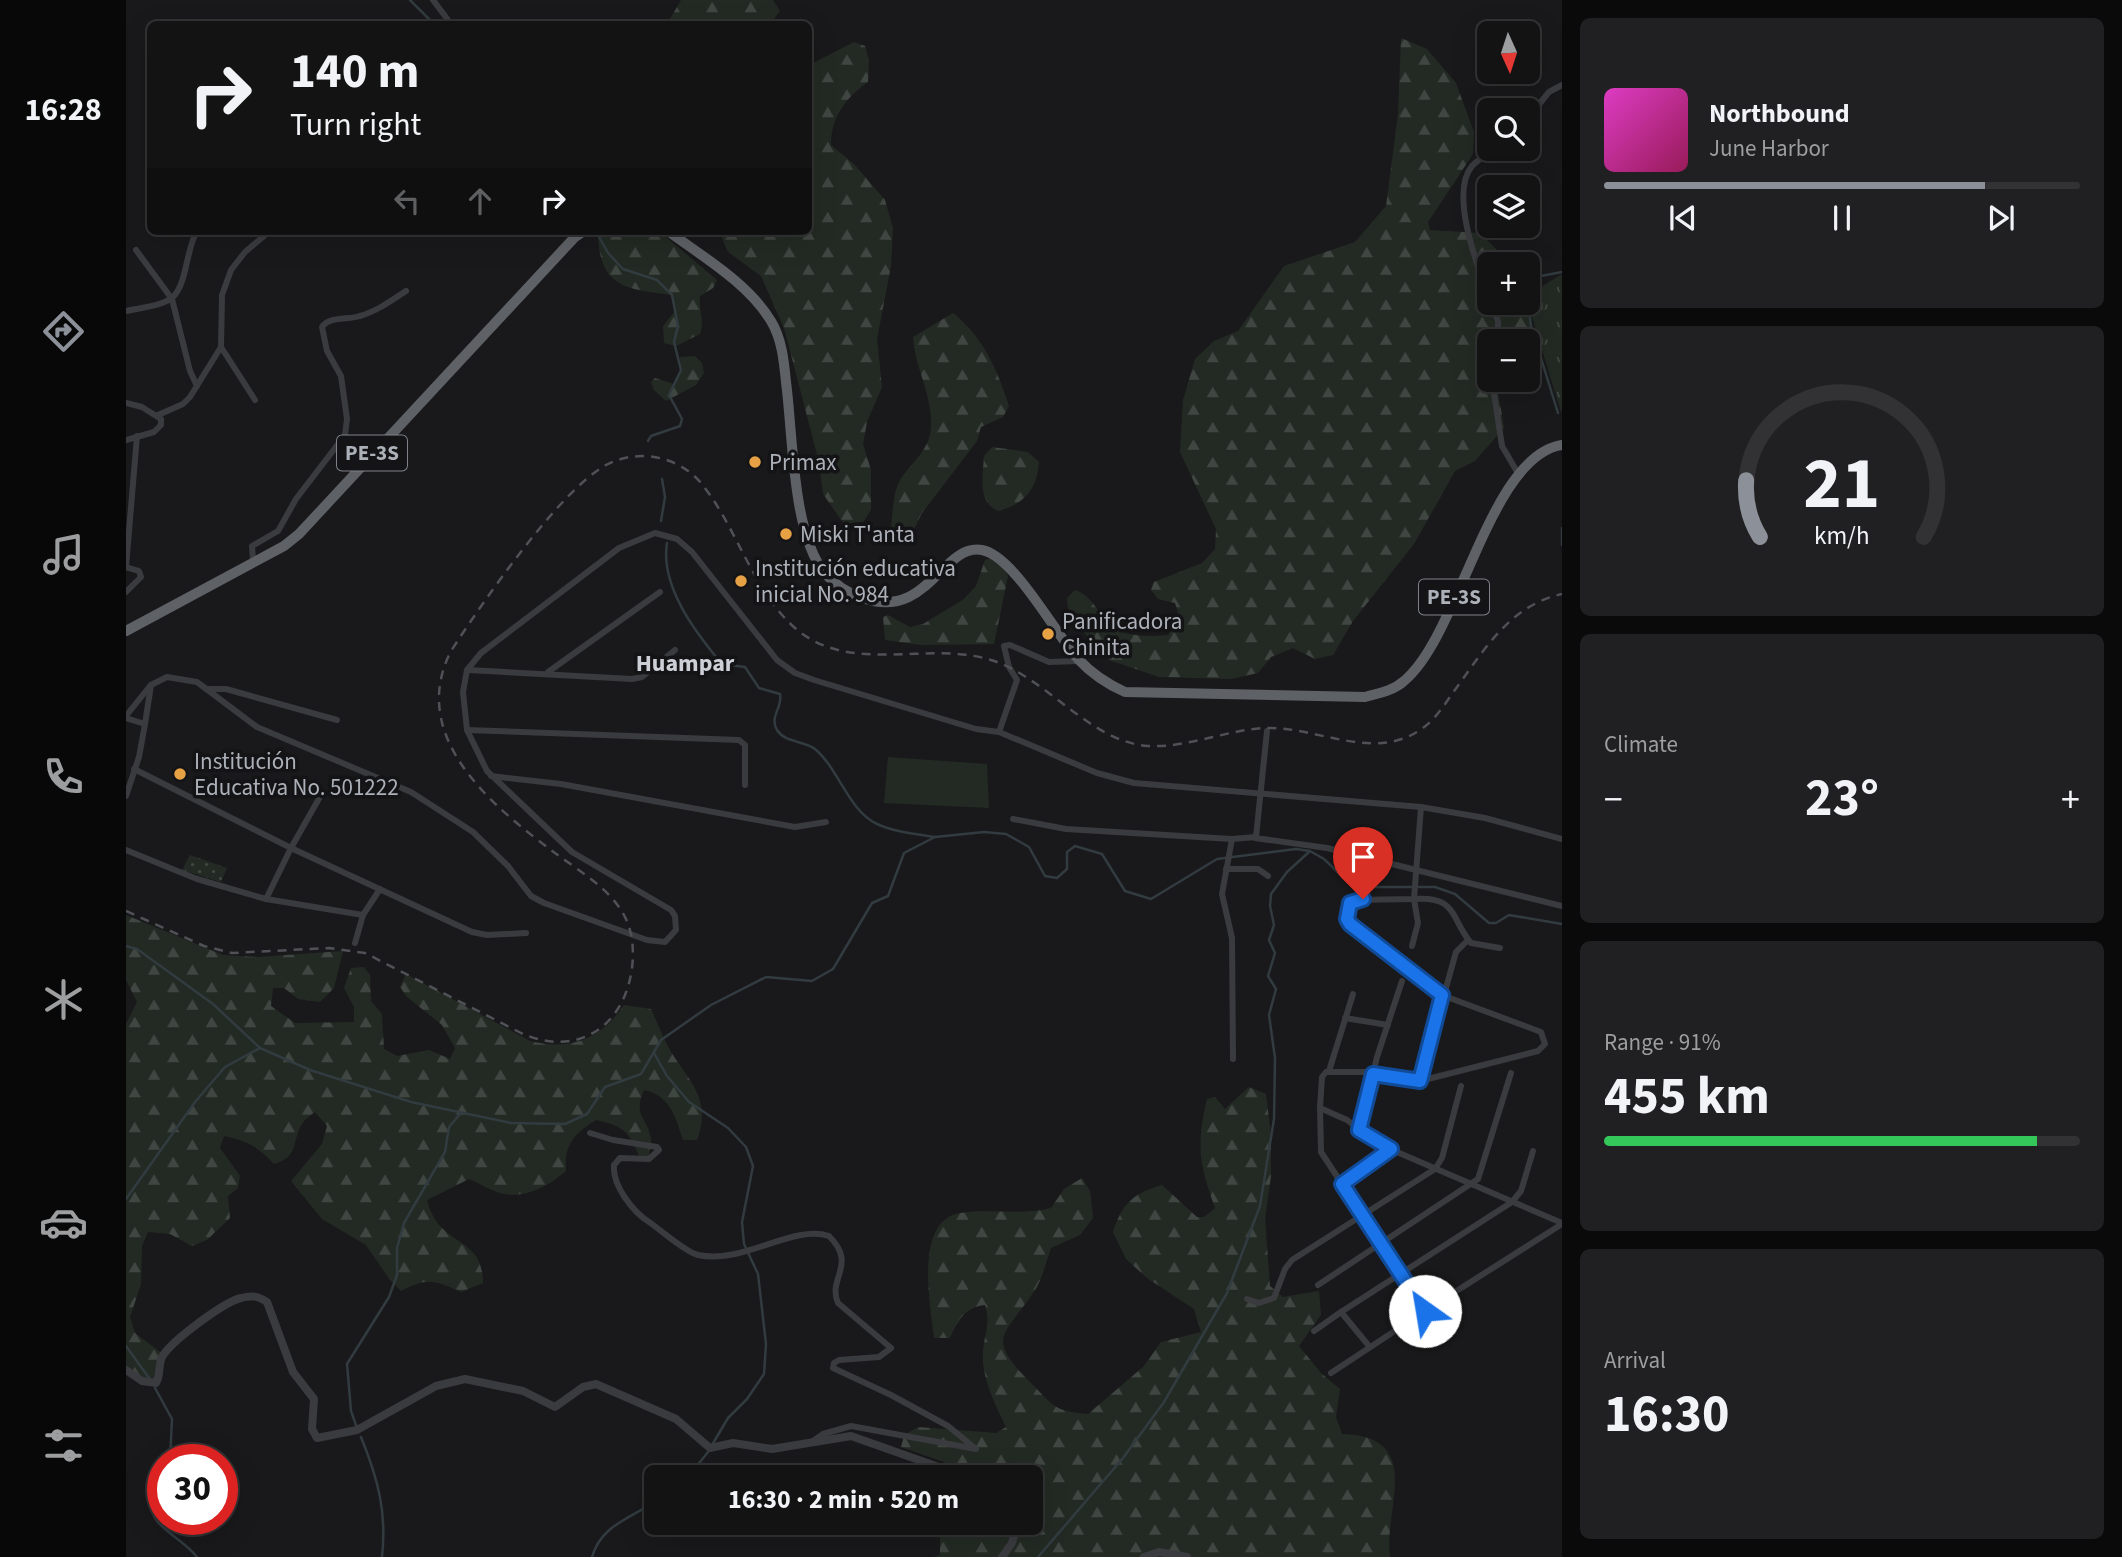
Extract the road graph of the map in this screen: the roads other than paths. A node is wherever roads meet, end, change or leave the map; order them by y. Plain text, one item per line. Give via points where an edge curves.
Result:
1 (433, 0) edge
2 (449, 21) edge
3 (1562, 85) edge
4 (1540, 103) edge
5 (1480, 161) edge
6 (196, 235) edge
7 (265, 235) edge
8 (578, 235) edge
9 (673, 235) edge
10 (136, 250) dead end
11 (1477, 259) edge
12 (405, 292) dead end
13 (172, 299) junction
14 (126, 311) edge
15 (221, 347) junction
16 (197, 386) junction
17 (1494, 392) edge
18 (255, 401) dead end
19 (126, 403) edge
20 (158, 415) junction
21 (137, 436) junction
22 (126, 440) edge
23 (1562, 445) edge
24 (1519, 475) junction
25 (253, 560) junction
26 (126, 567) edge
27 (126, 592) edge
28 (660, 592) dead end
29 (126, 631) edge
30 (675, 650) dead end
31 (1080, 661) junction
32 (468, 670) junction
33 (548, 673) junction
34 (151, 685) junction
35 (208, 690) junction
36 (126, 717) edge
37 (337, 720) dead end
38 (145, 724) junction
39 (467, 730) junction
40 (1267, 731) dead end
41 (999, 732) junction
42 (134, 769) junction
43 (491, 776) junction
44 (744, 785) dead end
45 (1260, 794) junction
46 (321, 795) dead end
47 (126, 796) edge
48 (1421, 807) junction
49 (1013, 818) dead end
50 (826, 822) dead end
51 (1255, 838) junction
52 (1562, 839) edge
53 (1231, 843) junction
54 (291, 848) junction
55 (126, 850) edge
56 (1226, 867) junction
57 (1416, 871) junction
58 (1268, 876) dead end
59 (380, 889) junction
60 (266, 899) junction
61 (1414, 900) junction
62 (1562, 906) edge
63 (363, 915) junction
64 (526, 933) dead end
65 (1468, 940) junction
66 (355, 943) dead end
67 (1412, 946) dead end
68 (1500, 948) dead end
69 (1402, 981) dead end
70 (1353, 994) dead end
71 (1442, 995) junction
72 (1345, 1018) junction
73 (1388, 1025) junction
74 (1233, 1059) dead end
75 (1329, 1071) junction
76 (1511, 1073) dead end
77 (1373, 1074) junction
78 (1420, 1081) junction
79 (1461, 1086) dead end
80 (1320, 1108) junction
81 (1359, 1130) junction
82 (590, 1133) dead end
83 (1391, 1149) junction
84 (1533, 1151) dead end
85 (1435, 1169) junction
86 (1342, 1184) junction
87 (1471, 1184) junction
88 (1512, 1202) junction
89 (1361, 1214) junction
90 (1562, 1223) edge
91 (1381, 1242) junction
92 (1401, 1273) junction
93 (1318, 1285) dead end
94 (1247, 1299) dead end
95 (1425, 1311) junction
96 (1341, 1312) junction
97 (1314, 1331) dead end
98 (1368, 1346) junction
99 (126, 1370) edge
100 (1331, 1373) dead end
101 (812, 1442) junction
102 (935, 1465) edge
103 (1014, 1535) edge
104 (1002, 1557) edge
105 (1144, 1557) edge
106 (1187, 1557) edge

1 - 2 street
3 - 4 street
5 - 11 street via 1472,166 1464,188
6 - 13 street via 181,287
7 - 15 street via 244,252 225,283
8 - 25 highway, PE-3S via 299,534
9 - 31 highway, PE-3S via 746,290 777,333 797,491 814,556 829,578 856,596 893,602 916,594 962,553 989,552 1007,564
10 - 13 street
12 - 25 street via 378,309 326,322 322,327 327,351 341,376 345,435 296,499 278,531 252,546
13 - 14 street
13 - 16 street
15 - 16 street
15 - 18 street
16 - 20 street via 183,404
17 - 24 street via 1502,446
19 - 20 street
20 - 21 street via 161,425 154,432
21 - 22 street
21 - 26 street
23 - 24 highway, PE-3S via 1534,455
24 - 31 highway, PE-3S via 1431,646 1409,677 1387,691 1365,697 1140,695 1110,686
25 - 29 highway, PE-3S
26 - 27 street via 139,571 141,577
28 - 33 street
30 - 33 street via 642,677 632,679
31 - 41 street via 1049,662 1004,646 1017,680
32 - 33 street
32 - 39 street via 463,692
32 - 41 street via 481,653 619,548 647,534 666,534 692,552 777,660 794,673
34 - 35 street via 157,679 176,677
34 - 36 street
34 - 38 street
35 - 37 street via 226,690
35 - 43 street via 257,727 395,783 442,812 473,832 531,896 544,903 654,943 665,942 674,934 676,920 671,910 572,852
36 - 38 street
38 - 42 street
39 - 43 street
39 - 44 street via 743,741
40 - 45 street
41 - 45 street via 1120,781
42 - 47 street
42 - 54 street
43 - 50 street via 561,784 795,827
45 - 48 street
45 - 51 street
46 - 54 street
48 - 52 street
48 - 57 street
49 - 53 street via 1066,829
51 - 53 street
51 - 57 street via 1327,848
53 - 56 street
54 - 59 street
54 - 60 street
55 - 60 street via 197,879
56 - 58 street via 1258,869
56 - 74 street via 1222,894 1232,938
57 - 61 street
57 - 62 street
59 - 63 street
59 - 64 street via 472,932
60 - 63 street
61 - 65 street via 1437,900 1450,907
61 - 67 street via 1418,923
61 - 71 street via 1353,901 1347,919
63 - 66 street
65 - 68 street
65 - 71 street via 1456,952
69 - 73 street
70 - 72 street
71 - 78 street
71 - 78 street via 1541,1032 1545,1044 1538,1051
72 - 73 street
72 - 75 street
73 - 77 street
75 - 77 street
75 - 80 street via 1322,1077
76 - 87 street via 1482,1171
77 - 78 street
77 - 81 street
79 - 85 street
80 - 81 street
80 - 86 street via 1321,1152
81 - 83 street
82 - 101 street via 657,1147 658,1152 649,1159 620,1158 614,1165 616,1178 638,1214 696,1255 733,1256 811,1234 829,1236 843,1263 836,1290 838,1303 891,1348 879,1357 839,1360 833,1368 948,1426 976,1449 851,1426
83 - 85 street
83 - 86 street
84 - 88 street via 1521,1191
85 - 87 street
85 - 89 street
86 - 89 street
87 - 88 street
87 - 91 street
88 - 90 street
88 - 92 street
89 - 91 street
89 - 94 street via 1292,1260 1274,1298 1259,1303
90 - 95 street
91 - 92 street
91 - 93 street
92 - 95 street
92 - 96 street
95 - 98 street
96 - 97 street
96 - 98 street
98 - 100 street
99 - 101 street via 142,1381 156,1383 162,1357 176,1343 227,1304 259,1296 267,1302 293,1372 314,1399 312,1429 317,1438 357,1430 436,1386 466,1379 523,1391 555,1406 583,1387 608,1387 676,1419 710,1448 733,1443 772,1449
101 - 102 street via 859,1437
103 - 104 street
105 - 106 street via 1159,1552

